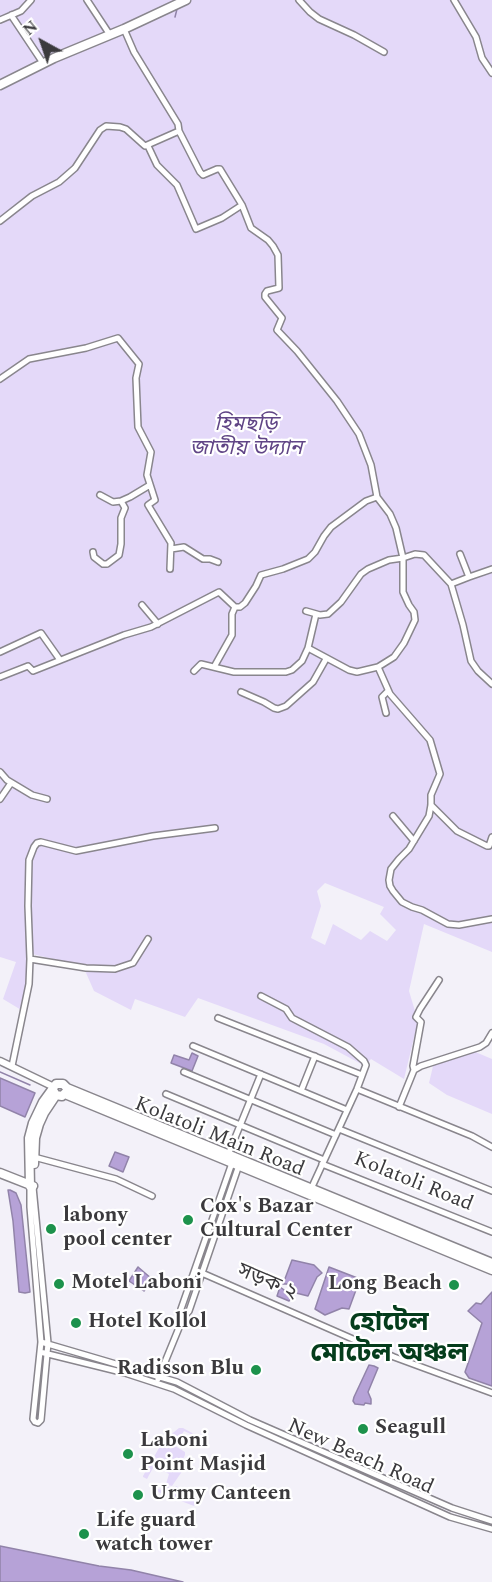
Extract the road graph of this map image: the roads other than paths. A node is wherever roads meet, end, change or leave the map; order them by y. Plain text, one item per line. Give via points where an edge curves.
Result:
1 (31, 0) edge
2 (87, 0) edge
3 (186, 0) edge
4 (299, 0) edge
5 (454, 0) edge
6 (11, 15) junction
7 (0, 20) edge
8 (124, 29) junction
9 (110, 35) junction
10 (384, 52) dead end
11 (43, 63) junction
12 (492, 73) edge
13 (0, 85) edge
14 (179, 131) junction
15 (148, 146) junction
16 (242, 206) junction
17 (0, 221) edge
18 (0, 379) edge
19 (150, 484) junction
20 (100, 495) dead end
21 (376, 497) junction
22 (121, 501) junction
23 (171, 549) junction
24 (93, 552) dead end
25 (460, 554) dead end
26 (403, 558) junction
27 (218, 562) dead end
28 (170, 569) dead end
29 (492, 569) edge
30 (469, 577) junction
31 (451, 584) junction
32 (142, 605) dead end
33 (234, 607) junction
34 (306, 611) dead end
35 (316, 614) junction
36 (158, 624) junction
37 (308, 648) junction
38 (0, 652) edge
39 (326, 659) junction
40 (60, 660) junction
41 (214, 667) junction
42 (378, 667) junction
43 (194, 671) dead end
44 (0, 677) edge
45 (492, 684) edge
46 (388, 691) junction
47 (241, 692) dead end
48 (386, 713) dead end
49 (0, 772) edge
50 (11, 783) junction
51 (0, 799) edge
52 (47, 799) dead end
53 (431, 806) junction
54 (393, 816) dead end
55 (215, 828) dead end
56 (492, 837) edge
57 (414, 841) junction
58 (492, 919) edge
59 (148, 939) dead end
60 (30, 959) junction
61 (439, 980) dead end
62 (261, 996) dead end
63 (218, 1018) dead end
64 (492, 1033) edge
65 (193, 1046) dead end
66 (315, 1056) junction
67 (0, 1061) edge
68 (12, 1066) junction
69 (414, 1070) junction
70 (184, 1072) dead end
71 (261, 1074) junction
72 (362, 1075) junction
73 (357, 1089) junction
74 (59, 1091) junction
75 (301, 1091) junction
76 (166, 1094) dead end
77 (251, 1100) junction
78 (399, 1107) junction
79 (347, 1110) junction
80 (240, 1126) junction
81 (339, 1128) junction
82 (336, 1135) junction
83 (492, 1147) edge
84 (34, 1157) junction
85 (233, 1161) junction
86 (323, 1162) junction
87 (0, 1173) edge
88 (31, 1186) junction
89 (311, 1188) junction
90 (492, 1191) edge
91 (152, 1196) dead end
92 (212, 1218) junction
93 (220, 1220) junction
94 (492, 1232) edge
95 (492, 1263) edge
96 (195, 1270) junction
97 (492, 1270) edge
98 (202, 1273) junction
99 (183, 1318) junction
100 (41, 1342) junction
101 (48, 1343) junction
102 (40, 1352) junction
103 (47, 1353) junction
104 (158, 1379) junction
105 (492, 1393) edge
106 (281, 1437) junction
107 (452, 1508) junction
108 (450, 1517) junction
109 (492, 1521) edge
110 (492, 1529) edge

1 - 6 street
2 - 9 street
3 - 8 main road
4 - 10 street via 319,19
5 - 12 street
6 - 7 street
6 - 11 street
8 - 9 main road
8 - 14 street
9 - 11 main road
11 - 13 main road
14 - 15 street
14 - 16 street via 200,172 203,175 220,169
15 - 16 street via 157,165 177,185 196,229
15 - 17 street via 126,129 100,129 75,168
16 - 21 street via 251,228 271,242 278,255 279,288 265,294 282,318 277,330 337,401 359,434 371,465
18 - 19 street via 29,359 118,338 139,364 138,427 151,452 147,475
19 - 22 street
19 - 23 street via 155,500 148,505
20 - 22 street via 113,502
21 - 26 street via 390,514
21 - 33 street via 332,527 308,559 261,575 245,603
22 - 24 street via 125,508 119,555 103,564
23 - 27 street via 184,547 203,559
23 - 28 street
25 - 30 street
26 - 31 street via 424,555
26 - 35 street via 368,569 333,610 325,615
26 - 42 street via 403,592 415,615 415,624 398,653
29 - 30 street
30 - 31 street
31 - 45 street via 471,661
32 - 36 street
33 - 36 street via 219,592
33 - 41 street via 232,635
34 - 35 street
35 - 37 street
36 - 40 street
37 - 39 street
37 - 41 street via 297,666 286,672 234,672
38 - 40 street via 41,633
39 - 42 street via 357,672
39 - 47 street via 313,682 286,706 274,708
40 - 44 street via 33,671 28,666
41 - 43 street via 201,664
42 - 46 street
46 - 48 street via 382,697
46 - 53 street via 432,746 440,774 432,790
49 - 50 street
50 - 51 street
50 - 52 street
53 - 56 street via 457,831 487,846
53 - 57 street
54 - 57 street
55 - 60 street via 76,851 37,843 29,860
57 - 58 street via 392,869 390,886 397,897 448,924
59 - 60 street via 133,963 115,969
60 - 68 street via 29,984
61 - 69 street via 416,1017 421,1022
62 - 72 street via 286,1009 292,1018 348,1047 364,1060
63 - 66 street
64 - 69 street via 480,1047
65 - 71 street
66 - 72 street
66 - 75 street
67 - 68 street
68 - 74 street
69 - 78 street
70 - 77 street
71 - 75 street
71 - 77 street
72 - 73 street, Kolatoli Road
73 - 78 street
73 - 79 street, Kolatoli Road
74 - 84 main road via 39,1124
74 - 85 main road, Kolatoli Main Road
74 - 88 main road via 43,1102 31,1131
75 - 79 street
76 - 80 street
77 - 80 street
77 - 82 street
78 - 83 street
79 - 81 street, Kolatoli Road
80 - 85 street
80 - 86 street
81 - 82 street, Kolatoli Road
81 - 90 street, Kolatoli Road
82 - 86 street, Kolatoli Road
84 - 88 main road
84 - 91 street via 116,1179
85 - 89 main road, Kolatoli Main Road
85 - 92 street
85 - 93 street
85 - 97 main road, Kolatoli Main Road
86 - 89 street, Kolatoli Road
86 - 94 street, Kolatoli Road
87 - 88 main road
88 - 100 street
88 - 101 street
89 - 95 main road, Kolatoli Main Road
92 - 93 street
92 - 96 street
93 - 98 street
96 - 98 street, সড়ক ২
96 - 99 street via 181,1309
98 - 99 street
98 - 105 street, সড়ক ২ via 394,1357
99 - 104 street
100 - 101 street, New Beach Road
100 - 102 street
101 - 103 street
101 - 104 street, New Beach Road
102 - 103 street, New Beach Road
102 - 103 street via 35,1422 41,1420
103 - 104 street, New Beach Road
104 - 106 street, New Beach Road via 177,1382
106 - 107 street, New Beach Road
106 - 108 street, New Beach Road
107 - 108 street
107 - 109 street, New Beach Road
108 - 110 street, New Beach Road

